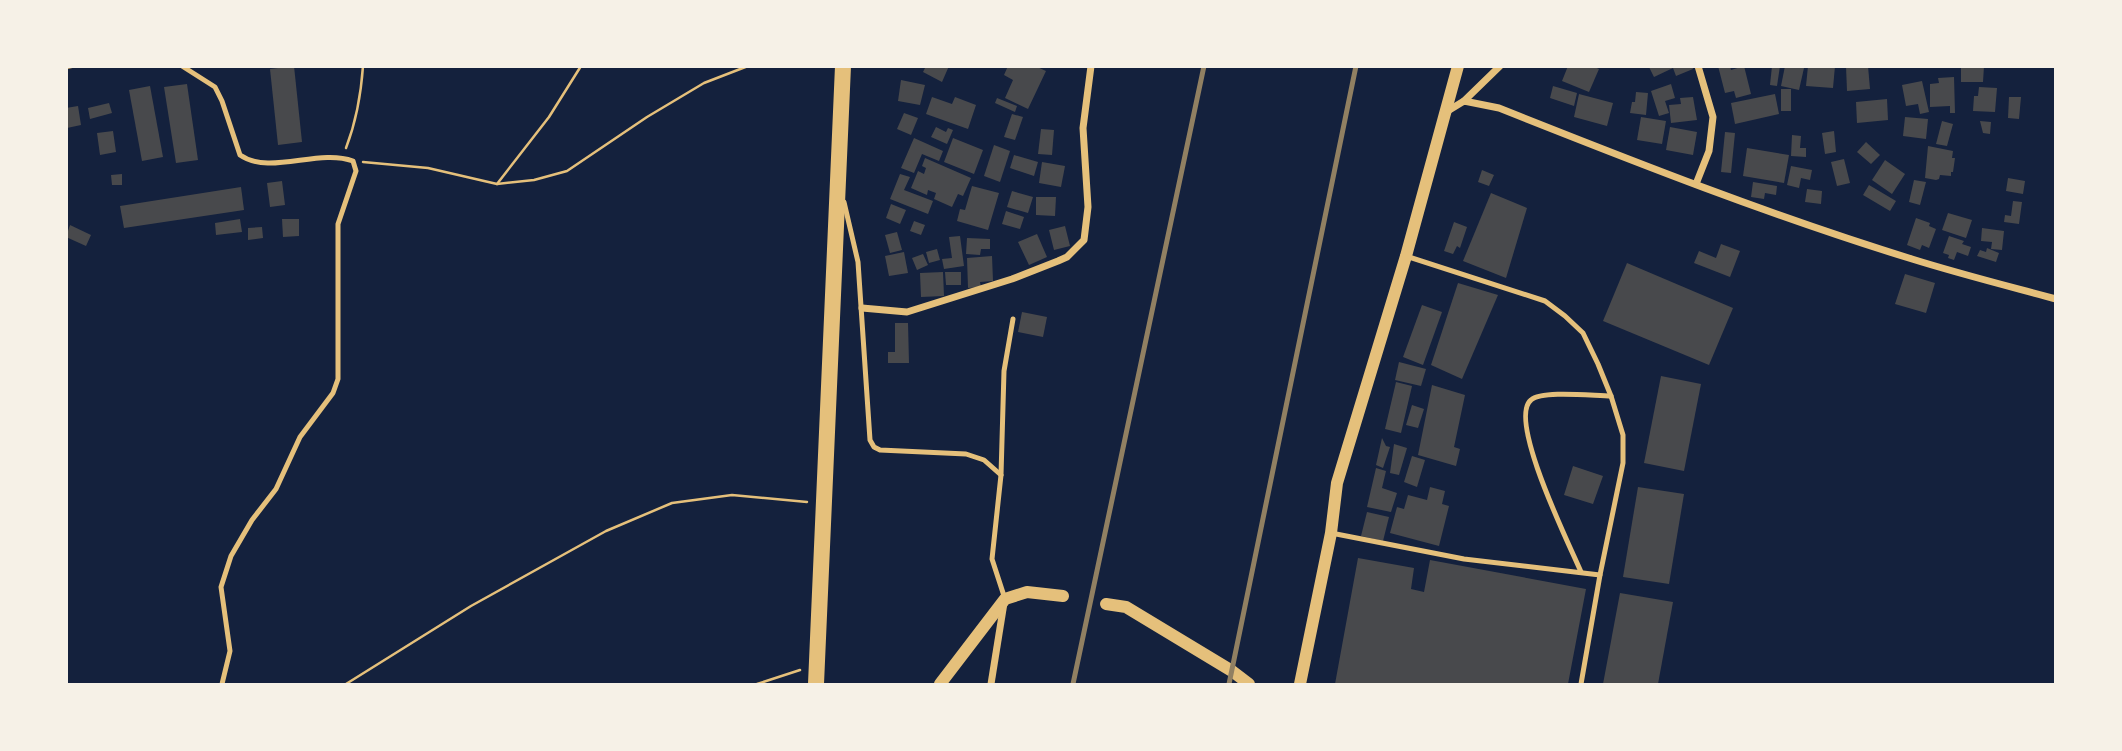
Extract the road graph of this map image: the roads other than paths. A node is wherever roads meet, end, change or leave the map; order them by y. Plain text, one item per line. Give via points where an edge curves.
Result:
1 (182, 66) edge
2 (843, 66) edge
3 (1091, 66) edge
4 (1458, 66) edge
5 (1500, 66) edge
6 (1698, 66) edge
7 (1464, 101) junction
8 (1445, 112) junction
9 (837, 175) junction
10 (1696, 184) junction
11 (1406, 256) junction
12 (2056, 299) edge
13 (862, 308) junction
14 (1013, 319) dead end
15 (1611, 396) junction
16 (1001, 475) junction
17 (1331, 533) junction
18 (1581, 572) junction
19 (1600, 575) junction
20 (1063, 596) dead end
21 (1005, 599) junction
22 (1106, 604) dead end
23 (222, 684) edge
24 (816, 684) edge
25 (940, 684) edge
26 (991, 684) edge
27 (1249, 684) edge
28 (1300, 684) edge
29 (1581, 684) edge

1 - 23 lane via 215,87 240,155 247,160 342,157 353,161 356,171 338,224 338,379 231,556 222,587 230,651
2 - 9 main road
3 - 13 street via 1083,128 1088,206 1084,240 1058,261 907,312
4 - 8 street
5 - 7 street
6 - 10 street via 1713,117 1709,151
7 - 8 street
7 - 10 street via 1499,108
8 - 11 street
9 - 13 lane via 858,262
9 - 24 main road
10 - 12 street via 1913,259
11 - 15 lane via 1545,301 1583,334
11 - 17 street via 1337,483
13 - 16 lane via 874,446 966,454 984,460
14 - 16 lane via 1004,370
15 - 18 lane via 1544,395 1532,398 1525,407 1540,478
15 - 19 lane via 1623,435 1623,463
16 - 21 lane via 992,559
17 - 18 lane via 1464,559
17 - 28 street
18 - 19 lane
19 - 29 lane
20 - 21 street via 1027,592
21 - 25 street
21 - 26 street
22 - 27 street via 1126,607

